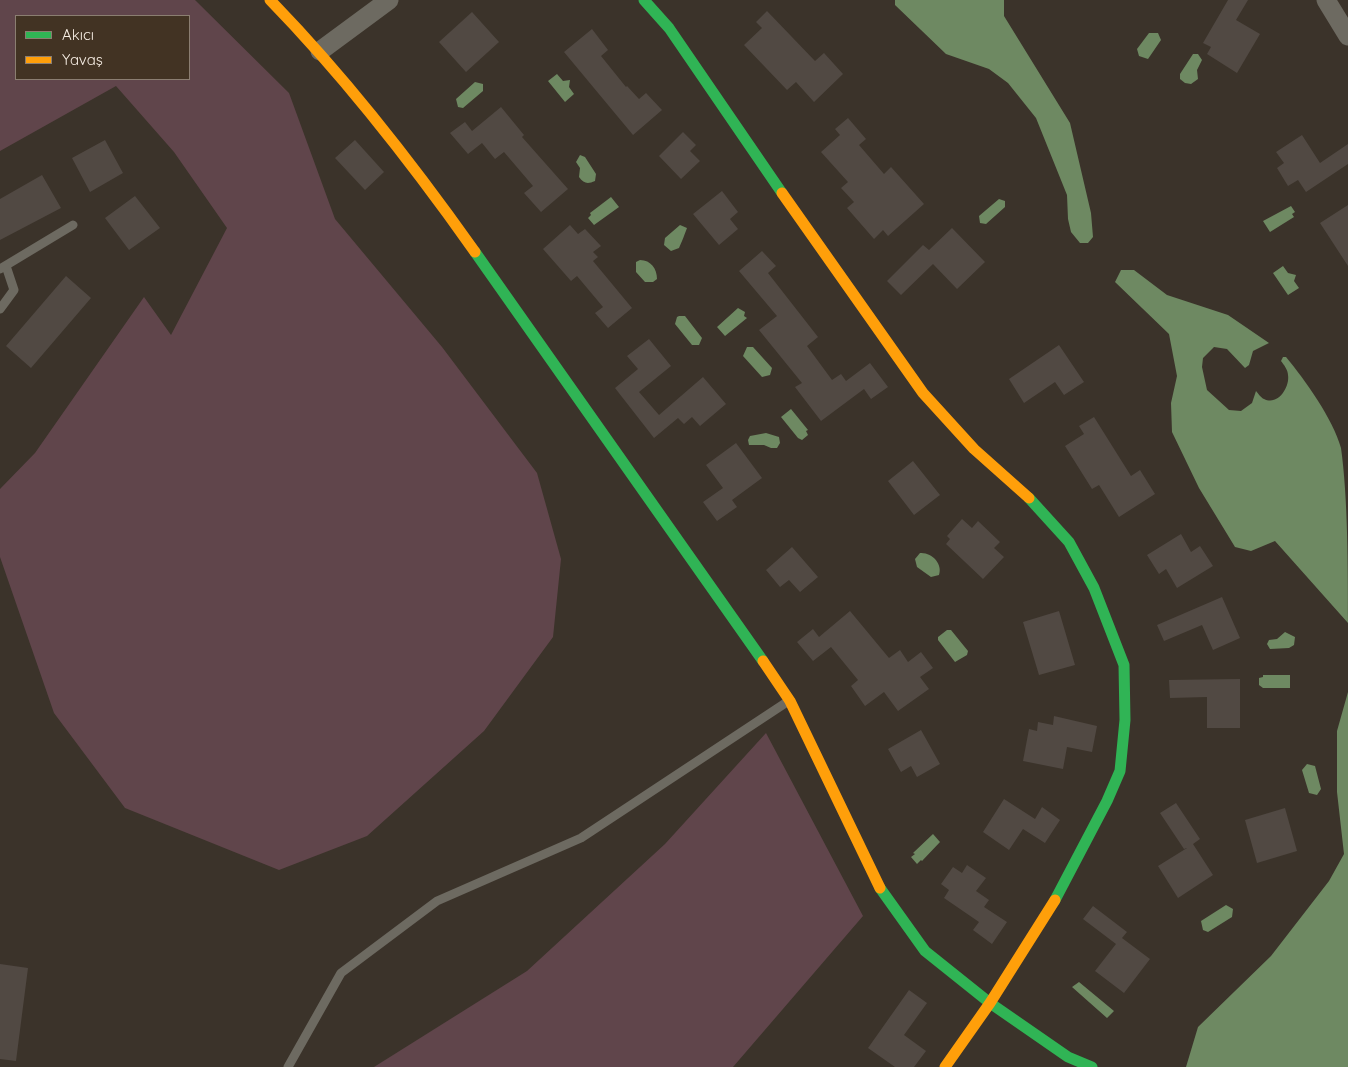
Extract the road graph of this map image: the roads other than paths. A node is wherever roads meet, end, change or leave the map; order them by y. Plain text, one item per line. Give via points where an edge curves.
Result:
1 (270, 0) edge
2 (389, 0) edge
3 (644, 0) edge
4 (1326, 0) edge
5 (1348, 36) edge
6 (320, 51) junction
7 (73, 225) dead end
8 (3, 267) edge
9 (0, 309) edge
10 (790, 700) junction
11 (990, 1002) junction
12 (288, 1067) edge
13 (945, 1067) edge
14 (1092, 1067) edge

1 - 6 street
2 - 6 street
3 - 11 street via 669,28 827,259 923,392 974,449 1028,497 1068,542 1094,588 1124,665 1126,720 1120,771 1060,892
4 - 5 street
6 - 10 street via 419,173
7 - 8 lane
8 - 9 lane via 14,290
10 - 11 street via 884,897 924,951
10 - 12 lane via 581,838 437,901 341,973
11 - 13 street
11 - 14 street via 1068,1057

